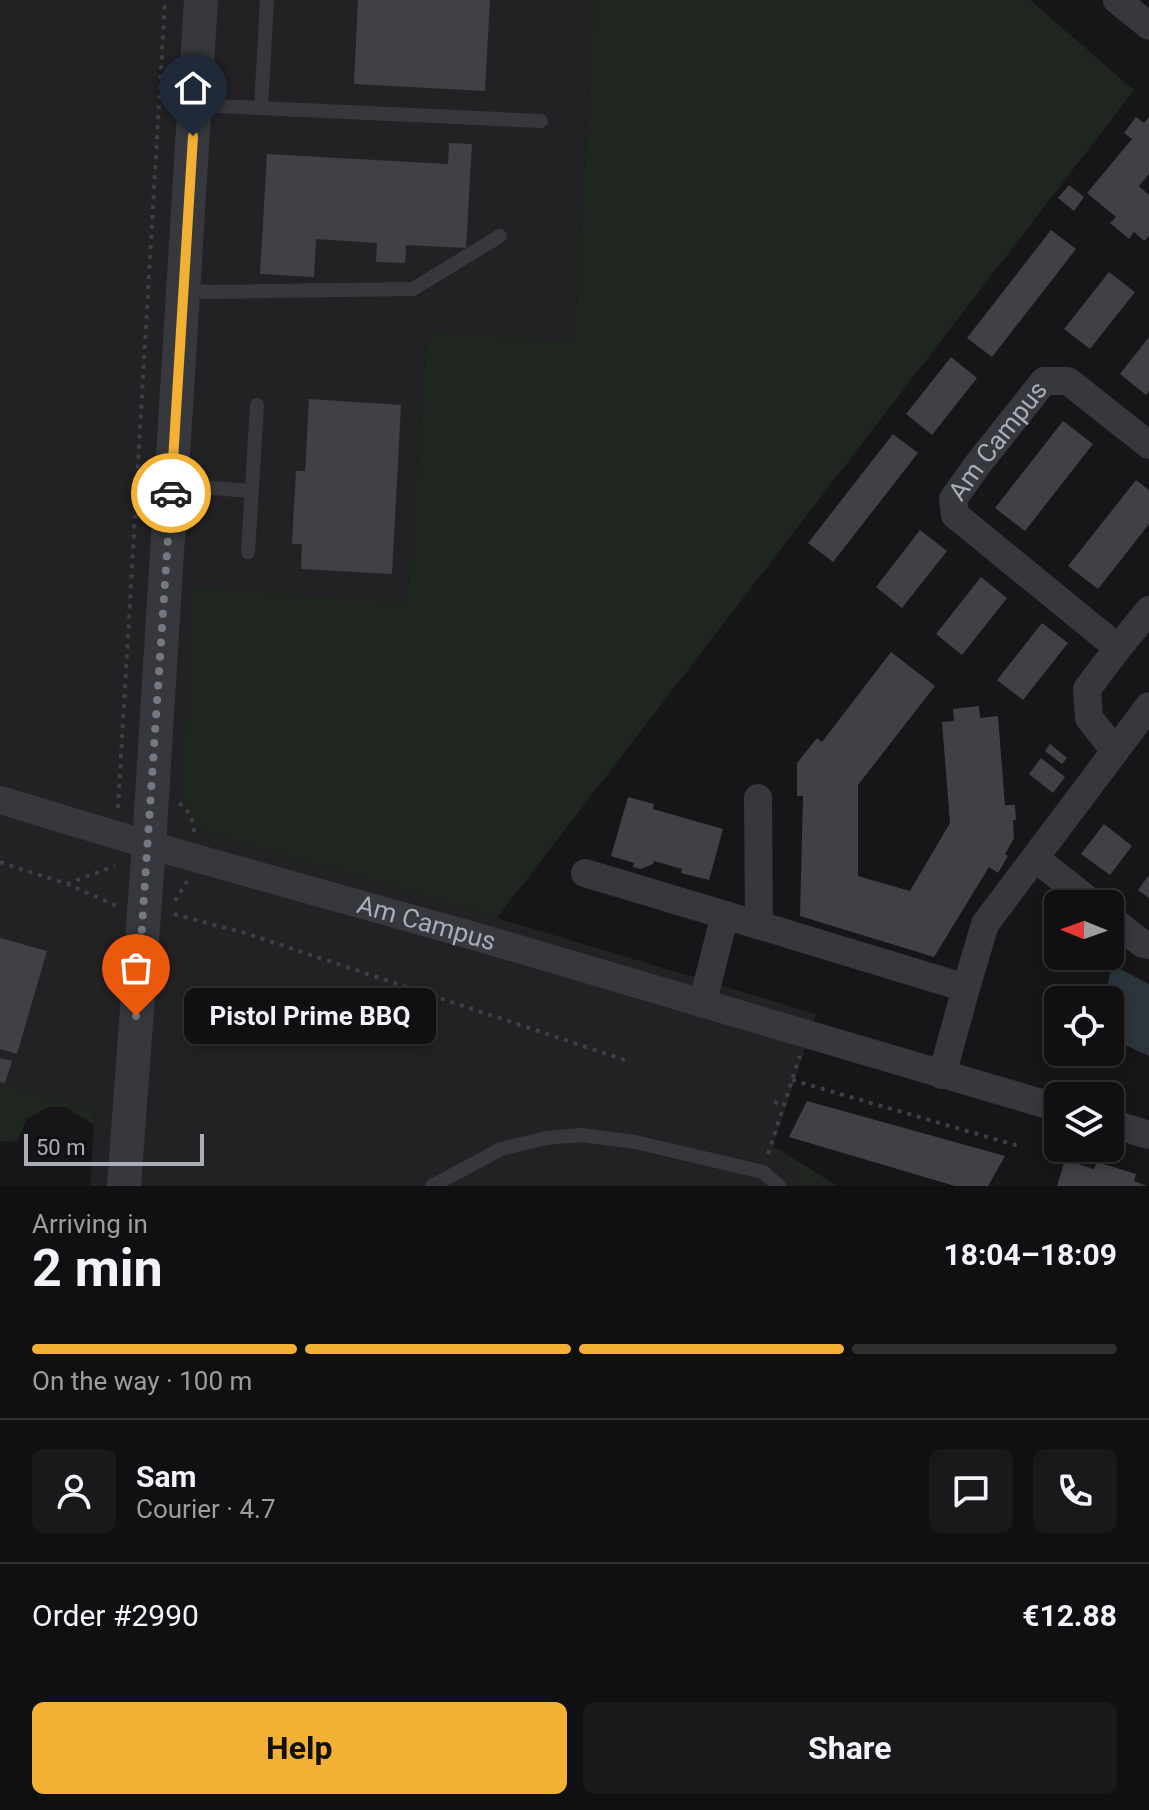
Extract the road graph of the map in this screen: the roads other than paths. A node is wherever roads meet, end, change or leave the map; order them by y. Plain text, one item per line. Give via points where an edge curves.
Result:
1 (201, 0) edge
2 (267, 0) edge
3 (1117, 0) edge
4 (1149, 26) edge
5 (195, 105) junction
6 (261, 108) junction
7 (541, 121) dead end
8 (500, 236) dead end
9 (183, 290) junction
10 (257, 405) dead end
11 (1149, 445) edge
12 (171, 485) junction
13 (251, 491) junction
14 (248, 552) dead end
15 (1149, 610) edge
16 (1118, 648) junction
17 (1149, 706) edge
18 (1115, 751) junction
19 (758, 798) dead end
20 (0, 800) edge
21 (133, 840) junction
22 (1035, 858) junction
23 (585, 873) dead end
24 (1075, 890) edge
25 (725, 915) junction
26 (759, 924) junction
27 (1124, 929) edge
28 (1149, 945) edge
29 (966, 988) junction
30 (702, 1004) junction
31 (942, 1075) junction
32 (1044, 1104) edge
33 (1124, 1127) edge
34 (1149, 1135) edge
35 (124, 1186) edge
36 (432, 1186) edge
37 (779, 1186) edge

1 - 5 street
2 - 6 lane
3 - 4 street
5 - 6 lane
5 - 9 street
6 - 7 lane
8 - 9 lane via 413,289
9 - 12 street
10 - 13 lane
11 - 16 street, Am Campus via 1068,381 1044,381 953,499 955,515
12 - 13 lane
12 - 21 street
13 - 14 lane
15 - 16 street
16 - 18 street via 1087,689 1089,718
17 - 18 street
18 - 22 street
19 - 26 street
20 - 21 street, Am Campus
21 - 30 street, Am Campus
21 - 35 street
22 - 24 street
22 - 29 street via 985,924
23 - 25 street
25 - 26 street
25 - 30 street
26 - 29 street
27 - 28 street
29 - 31 street
30 - 31 street, Am Campus
31 - 32 street, Am Campus
33 - 34 street
36 - 37 lane via 501,1149 582,1135 763,1172

